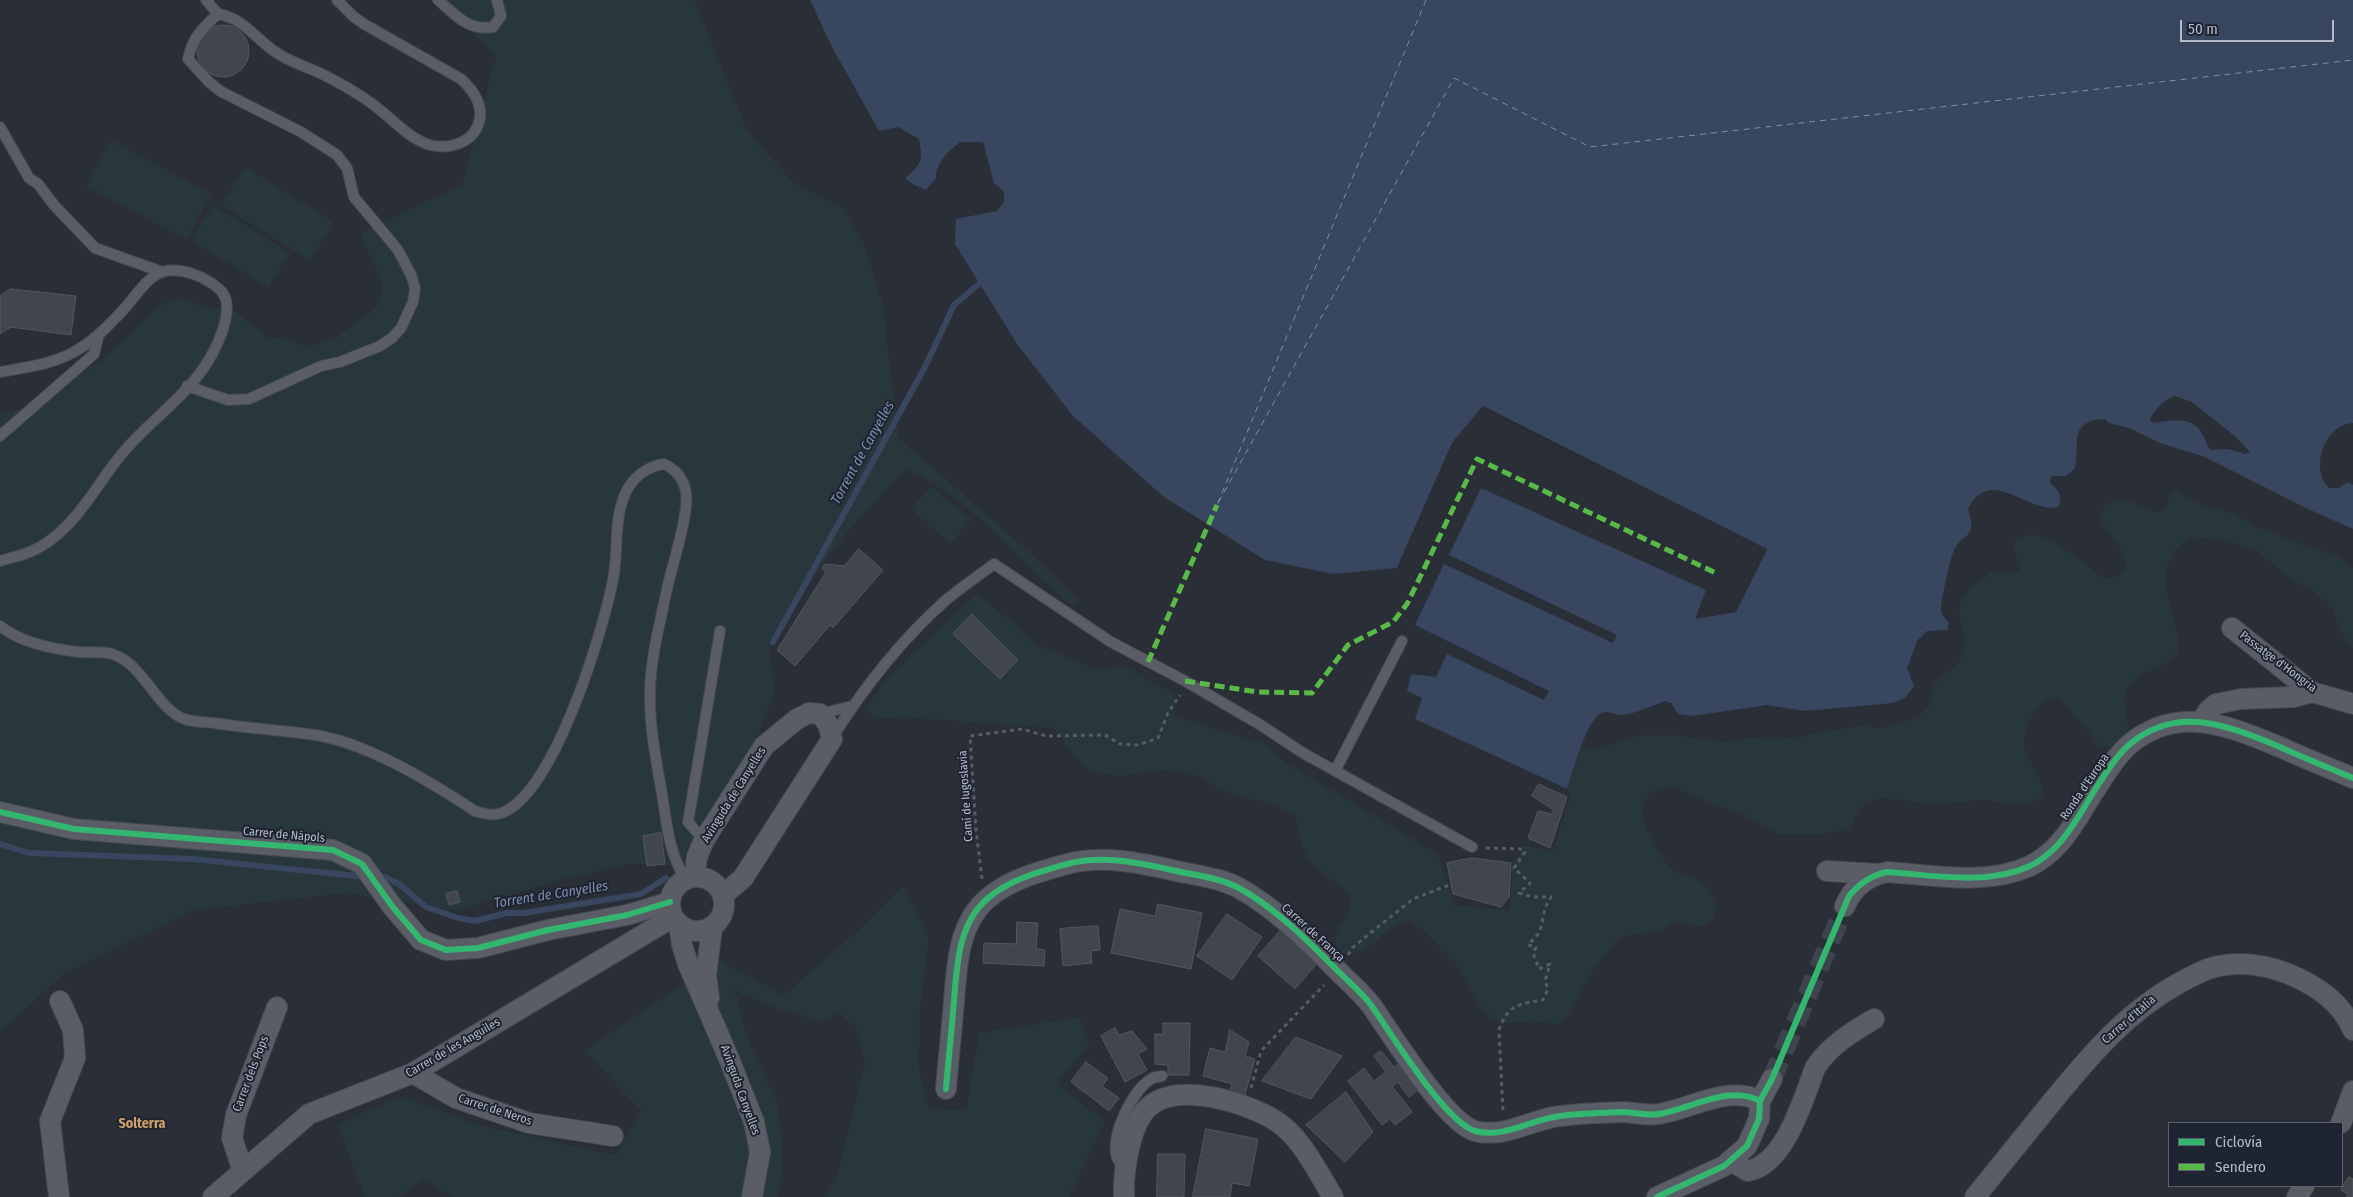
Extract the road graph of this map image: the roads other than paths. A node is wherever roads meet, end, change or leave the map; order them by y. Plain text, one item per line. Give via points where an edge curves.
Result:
1 (206, 0) edge
2 (337, 0) edge
3 (438, 0) edge
4 (497, 0) edge
5 (218, 14) junction
6 (0, 127) edge
7 (162, 272) junction
8 (99, 334) junction
9 (0, 372) edge
10 (187, 386) junction
11 (0, 436) edge
12 (0, 561) edge
13 (0, 626) edge
14 (2232, 628) dead end
15 (720, 631) dead end
16 (1402, 641) dead end
17 (2312, 692) junction
18 (2353, 704) edge
19 (852, 706) junction
20 (820, 714) junction
21 (2202, 721) junction
22 (832, 739) junction
23 (1335, 771) junction
24 (2353, 778) edge
25 (0, 812) edge
26 (704, 840) junction
27 (1472, 847) road end
28 (1827, 871) dead end
29 (1877, 874) junction
30 (690, 878) junction
31 (723, 895) junction
32 (1845, 906) tunnel mouth
33 (674, 914) junction
34 (712, 928) junction
35 (60, 1001) dead end
36 (277, 1007) dead end
37 (710, 1015) junction
38 (1874, 1019) dead end
39 (2353, 1030) edge
40 (412, 1073) junction
41 (1162, 1076) dead end
42 (1772, 1079) tunnel mouth
43 (946, 1089) dead end
44 (2353, 1091) edge
45 (1760, 1101) junction
46 (2340, 1122) edge
47 (613, 1136) dead end
48 (1732, 1160) junction
49 (243, 1171) junction
50 (1126, 1174) junction
51 (59, 1197) edge
52 (213, 1197) edge
53 (752, 1197) edge
54 (1124, 1197) edge
55 (1334, 1197) edge
56 (1657, 1197) edge
57 (1975, 1197) edge

1 - 5 lane
2 - 5 lane via 354,17 461,78 478,101 480,114 478,128 470,139 442,147 418,140 343,85 293,63 230,16
3 - 4 lane via 456,17 480,29 493,27 501,16
5 - 10 lane via 198,33 191,44 188,59 220,91 308,136 337,155 347,168 354,197 398,250 410,275 414,295 408,315 397,333 367,352 321,366 249,399 228,400
6 - 7 lane via 29,178 95,248
7 - 8 lane via 149,280
7 - 10 lane via 183,272 206,279 221,290 227,303 226,320 216,344 200,373
8 - 9 lane via 64,358
8 - 11 lane via 94,354
10 - 12 lane via 121,454 82,509 53,538 32,553
13 - 30 lane via 28,641 55,649 111,654 124,659 164,703 184,719 324,737 366,750 476,811 498,814 527,794 547,766 578,696 604,614 614,573 616,538 626,492 644,470 664,464 682,478 686,494 655,643 650,691 654,754 668,834 675,862
14 - 17 street, Passatge d'Hongria
15 - 26 lane via 688,822
16 - 23 lane
17 - 18 street, Passatge d'Hongria
17 - 21 street via 2216,704
19 - 20 lane
19 - 22 lane
19 - 23 lane via 895,652 944,602 994,564 1111,642
20 - 22 street via 828,724
20 - 26 street, Avinguda de Canyelles via 809,713 797,719 764,746
21 - 24 street, Ronda d'Europa via 2250,735
21 - 29 street, Ronda d'Europa via 2177,722 2129,745 2114,760 2065,837 2051,853 2030,866 1995,876 1972,878
22 - 31 street via 743,878
23 - 27 lane
25 - 33 street, Carrer de Nàpols via 74,829 333,850 362,864 421,940 446,950 478,948 627,915
26 - 30 street, Avinguda de Canyelles
28 - 29 street, Ronda d'Europa
29 - 32 street via 1859,884
30 - 31 street via 712,881
30 - 33 street via 678,885
31 - 34 street via 723,913
33 - 34 street via 689,930
33 - 37 street, Avinguda Canyelles via 688,964
33 - 40 street, Carrer de les Anguiles
34 - 37 street, Avinguda Canyelles via 706,975
35 - 51 street via 73,1030 75,1058 50,1121
36 - 49 street, Carrer dels Pops via 236,1115 232,1138
37 - 53 street, Avinguda Canyelles via 755,1130 760,1152
38 - 48 street via 1844,1037 1821,1059 1790,1132 1765,1164 1748,1171
39 - 57 street, Carrer d'Itàlia via 2326,995 2310,983 2275,968 2235,964 2200,972 2140,1008 2091,1054
40 - 47 street, Carrer de Neros via 456,1098 529,1123
40 - 49 street, Carrer de les Anguiles via 309,1114
41 - 50 lane via 1151,1078 1145,1084 1121,1120 1117,1157
42 - 45 street
43 - 45 street, Carrer de França via 959,950 967,927 987,899 1030,874 1077,862 1106,860 1135,862 1206,877 1240,888 1272,911 1307,940 1368,1002 1408,1060 1464,1127 1476,1131 1505,1131 1558,1116 1622,1112 1658,1114 1731,1095
44 - 46 street
45 - 48 street via 1755,1133
48 - 56 street
49 - 52 street, Carrer de les Anguiles
50 - 54 street
50 - 55 street via 1136,1124 1144,1111 1162,1099 1204,1096 1246,1105 1276,1121 1292,1134

